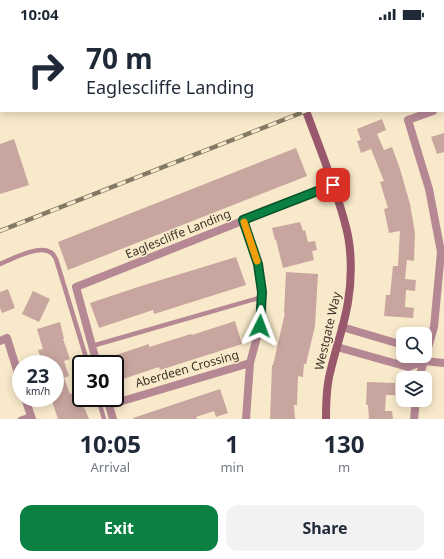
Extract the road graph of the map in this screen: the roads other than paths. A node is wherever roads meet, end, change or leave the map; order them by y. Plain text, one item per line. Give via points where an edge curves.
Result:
1 (306, 112) edge
2 (430, 112) edge
3 (333, 185) junction
4 (243, 220) junction
5 (441, 236) edge
6 (0, 264) edge
7 (262, 297) junction
8 (342, 327) junction
9 (432, 332) edge
10 (4, 339) edge
11 (396, 343) edge
12 (92, 346) junction
13 (337, 347) junction
14 (85, 355) edge
15 (94, 355) edge
16 (12, 360) edge
17 (432, 360) edge
18 (444, 362) edge
19 (250, 363) junction
20 (415, 363) edge
21 (124, 397) edge
22 (28, 407) edge
23 (101, 407) edge
24 (110, 407) edge
25 (415, 407) edge
26 (31, 417) edge
27 (20, 419) edge
28 (104, 419) edge
29 (113, 419) edge
30 (246, 419) edge
31 (326, 419) edge
32 (414, 419) edge

1 - 3 street, Westgate Way
2 - 5 street via 408,120
3 - 4 street, Eaglescliffe Landing
3 - 8 street, Westgate Way via 350,249 348,302
4 - 7 street via 258,264
4 - 12 street, Eaglescliffe Landing via 76,287
5 - 9 street
6 - 14 lane via 32,251 43,250 54,254
7 - 12 lane
7 - 19 street via 260,326
8 - 11 street
8 - 13 street, Westgate Way
10 - 16 street
12 - 15 street
13 - 20 street via 408,367
13 - 31 street, Westgate Way via 329,375
17 - 18 street
19 - 21 street, Aberdeen Crossing
19 - 30 street
22 - 26 street
23 - 28 lane
24 - 29 street
25 - 32 street
26 - 27 lane

